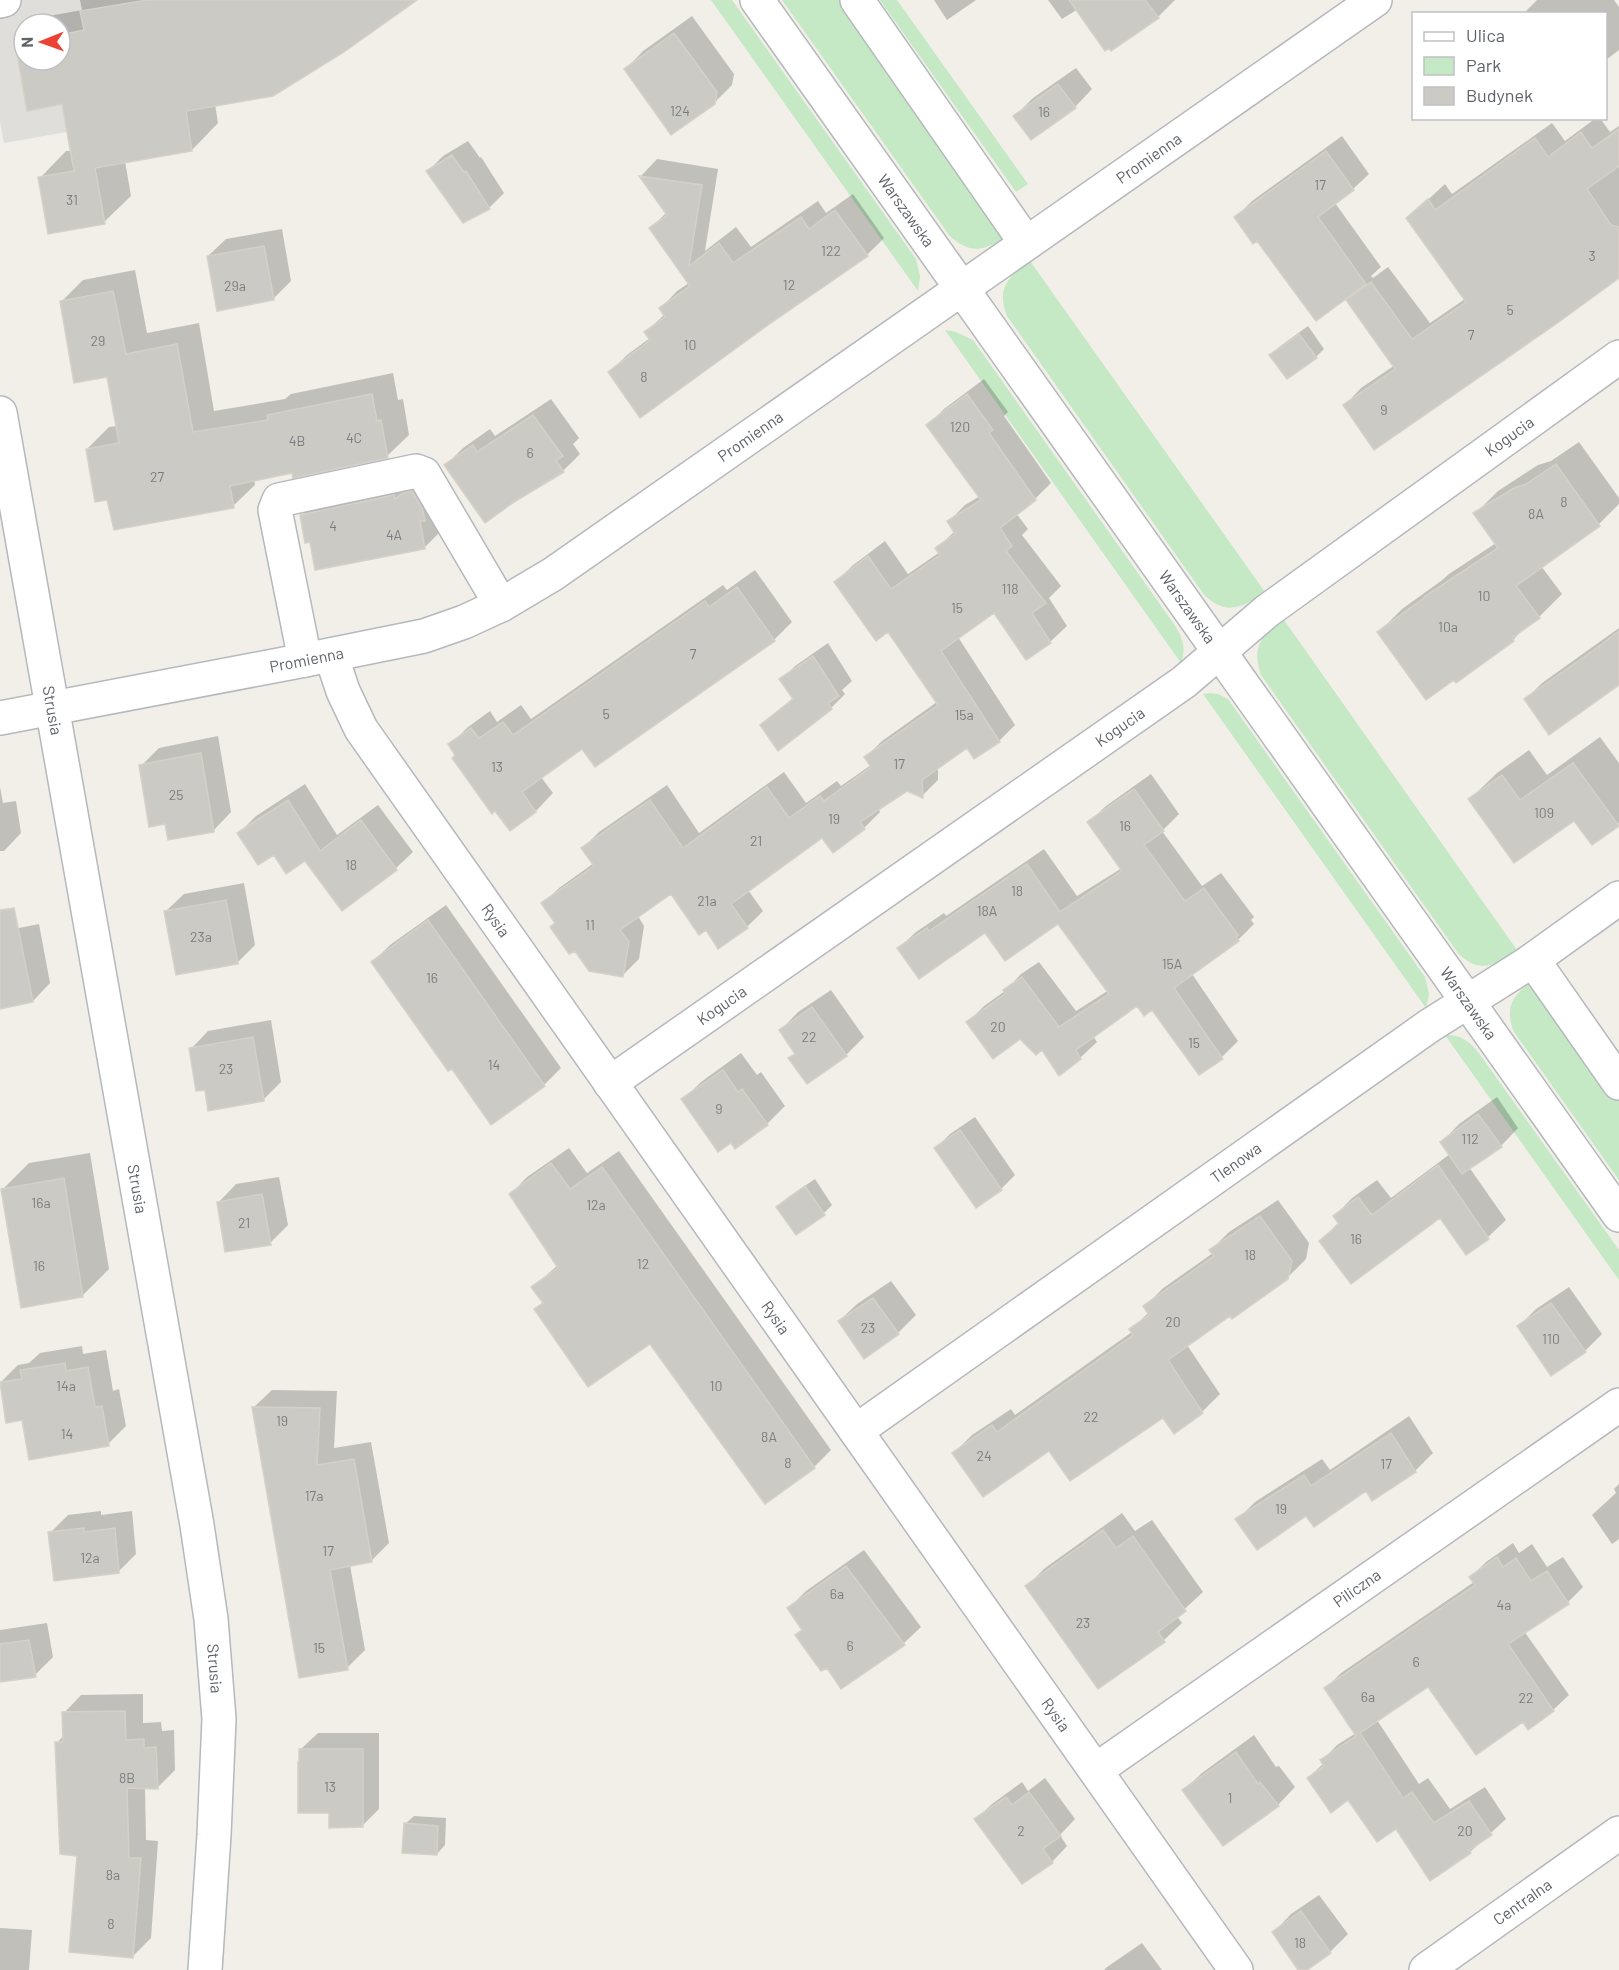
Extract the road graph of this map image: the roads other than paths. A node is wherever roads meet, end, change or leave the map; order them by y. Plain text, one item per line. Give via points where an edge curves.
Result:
1 (757, 0) edge
2 (857, 0) edge
3 (1363, 3) edge
4 (1026, 243) junction
5 (961, 288) junction
6 (1619, 357) edge
7 (0, 413) edge
8 (501, 605) junction
9 (1219, 652) junction
10 (318, 658) junction
11 (52, 708) junction
12 (0, 718) edge
13 (1619, 898) edge
14 (1533, 960) junction
15 (1467, 1002) junction
16 (609, 1083) junction
17 (1619, 1083) edge
18 (1619, 1215) edge
19 (1619, 1405) edge
20 (856, 1431) junction
21 (1096, 1770) junction
22 (1619, 1833) edge
23 (205, 1970) edge
24 (1236, 1970) edge
25 (1426, 1970) edge

1 - 5 street, Warszawska
2 - 4 street
3 - 4 street, Promienna
4 - 5 street, Promienna
5 - 8 street, Promienna via 553,574
5 - 9 street, Warszawska
6 - 9 street, Kogucia via 1267,611
7 - 11 street, Strusia
8 - 10 street, Promienna via 424,636
8 - 10 street, Rysia via 424,474 416,471 279,500 275,510
9 - 15 street, Warszawska
9 - 16 street, Kogucia via 1184,682
10 - 11 street, Promienna
10 - 16 street, Rysia via 343,691 361,729
11 - 12 street, Promienna
11 - 23 street, Strusia via 211,1620 219,1719
13 - 14 street, Tlenowa
14 - 15 street, Tlenowa
14 - 17 street
15 - 18 street, Warszawska
15 - 20 street, Tlenowa
16 - 20 street, Rysia
19 - 21 street, Piliczna
20 - 21 street, Rysia
21 - 24 street, Rysia
22 - 25 street, Centralna

